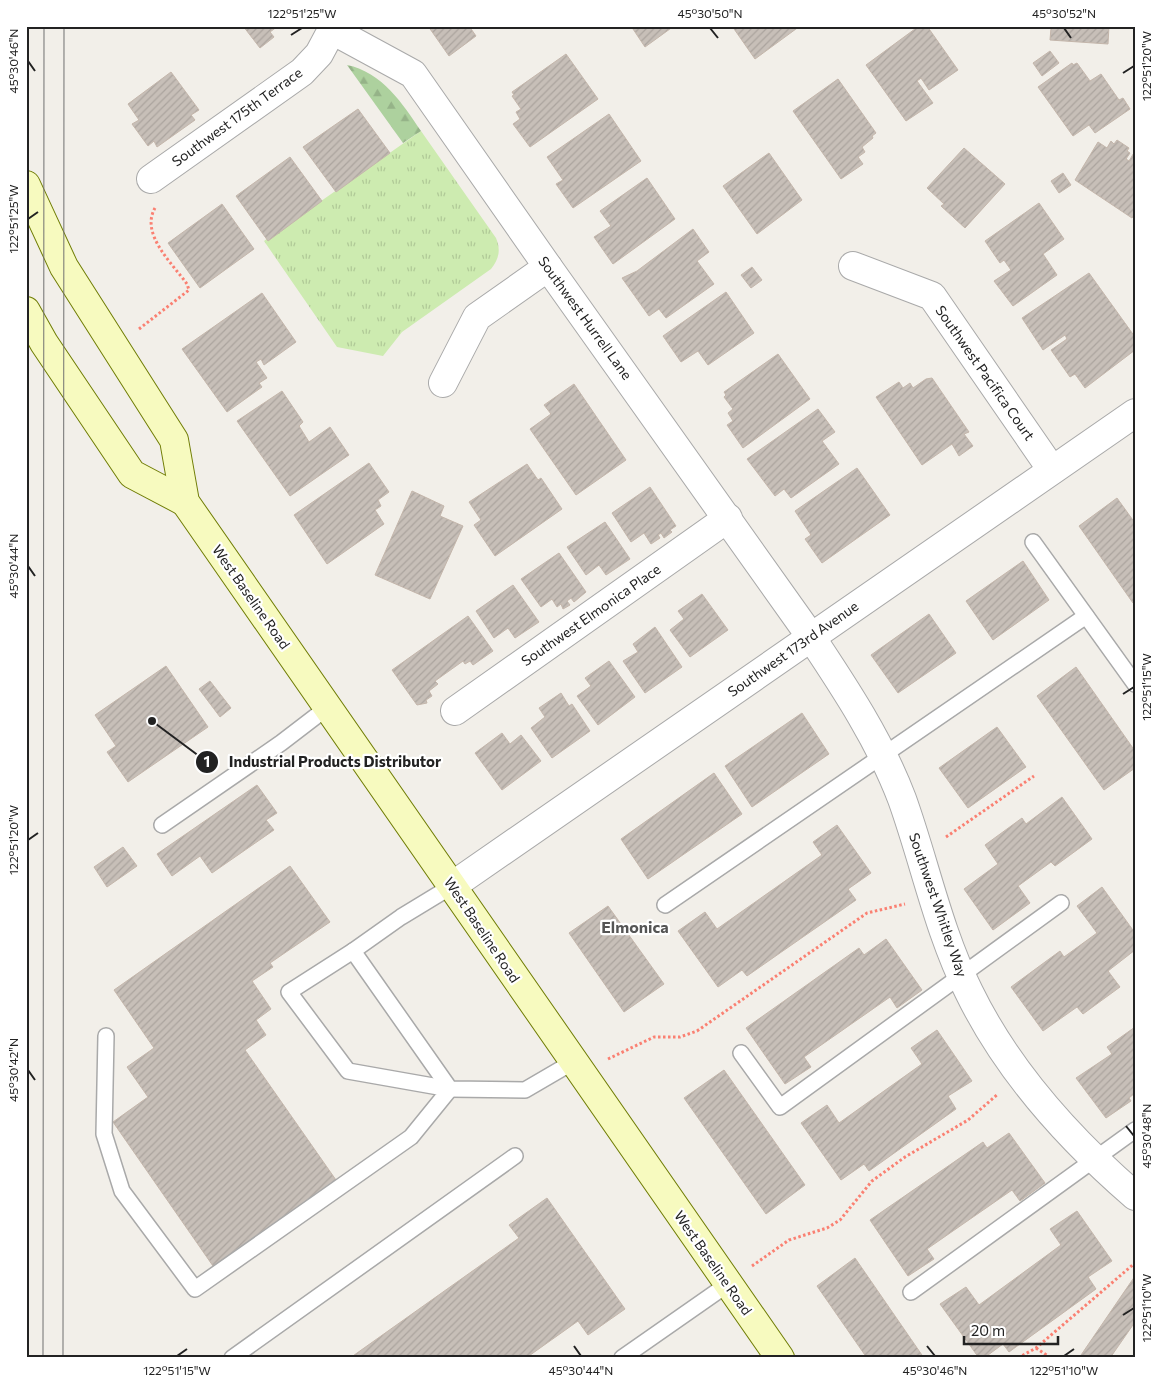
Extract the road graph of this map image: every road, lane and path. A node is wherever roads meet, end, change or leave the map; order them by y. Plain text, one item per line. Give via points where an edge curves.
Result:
1 (333, 28) edge
2 (151, 179) joint
3 (26, 185) edge
4 (853, 266) dead end
5 (548, 267) junction
6 (26, 311) edge
7 (114, 346) junction
8 (443, 383) dead end
9 (1135, 413) edge
10 (1052, 470) junction
11 (185, 502) junction
12 (728, 518) junction
13 (1033, 542) dead end
14 (1086, 616) junction
15 (811, 637) junction
16 (1135, 684) edge
17 (328, 707) junction
18 (455, 711) dead end
19 (882, 755) junction
20 (1034, 776) dead end
21 (162, 825) dead end
22 (919, 855) junction
23 (452, 886) junction
24 (933, 897) junction
25 (1061, 903) dead end
26 (665, 905) dead end
27 (353, 951) junction
28 (962, 976) junction
29 (106, 1036) dead end
30 (741, 1053) dead end
31 (577, 1067) junction
32 (1018, 1071) junction
33 (450, 1089) junction
34 (1135, 1130) edge
35 (515, 1156) dead end
36 (1094, 1161) junction
37 (1135, 1196) edge
38 (1135, 1263) edge
39 (728, 1284) junction
40 (911, 1292) dead end
41 (1036, 1348) junction
42 (232, 1358) edge
43 (622, 1358) edge
44 (780, 1358) edge
45 (1018, 1358) edge
46 (1050, 1358) edge

1 - 2 street, Southwest 175th Terrace via 319,54 302,72
1 - 5 street, Southwest Hurrell Lane via 413,74
2 - 7 path via 165,201 155,207 150,224 156,241 189,290
3 - 7 main road, West Baseline Road via 64,267
4 - 10 street, Southwest Pacifica Court via 932,296
5 - 8 street via 477,317
5 - 12 street, Southwest Hurrell Lane
6 - 11 main road, West Baseline Road via 132,474
7 - 11 main road, West Baseline Road via 174,440
9 - 10 street, Southwest 173rd Avenue
10 - 15 street, Southwest 173rd Avenue
11 - 17 main road, West Baseline Road
12 - 15 street, Southwest Hurrell Lane
12 - 18 street, Southwest Elmonica Place
13 - 14 lane
14 - 16 lane
14 - 19 lane
15 - 19 street, Southwest Whitley Way via 852,699
15 - 23 street, Southwest 173rd Avenue
17 - 21 lane
17 - 23 main road, West Baseline Road
19 - 22 street, Southwest Whitley Way via 902,798
19 - 26 lane
20 - 22 path
22 - 24 street, Southwest Whitley Way
23 - 27 lane
23 - 31 main road, West Baseline Road
24 - 28 street, Southwest Whitley Way
24 - 31 path via 867,913 697,1031 680,1037 654,1037
25 - 28 lane
27 - 33 lane
27 - 33 lane via 289,992 348,1071
28 - 30 lane via 780,1107
28 - 32 street, Southwest Whitley Way via 995,1039
29 - 33 lane via 104,1134 122,1191 195,1289 411,1137
31 - 33 lane via 525,1090
31 - 39 main road, West Baseline Road
32 - 36 street, Southwest Whitley Way via 1037,1098
32 - 39 path via 991,1101 968,1120 872,1181 840,1220 827,1228 789,1240
34 - 36 lane
35 - 42 lane
36 - 37 street, Southwest Whitley Way
36 - 40 lane
38 - 41 path
39 - 43 lane
39 - 44 main road, West Baseline Road
41 - 45 path
41 - 46 path

